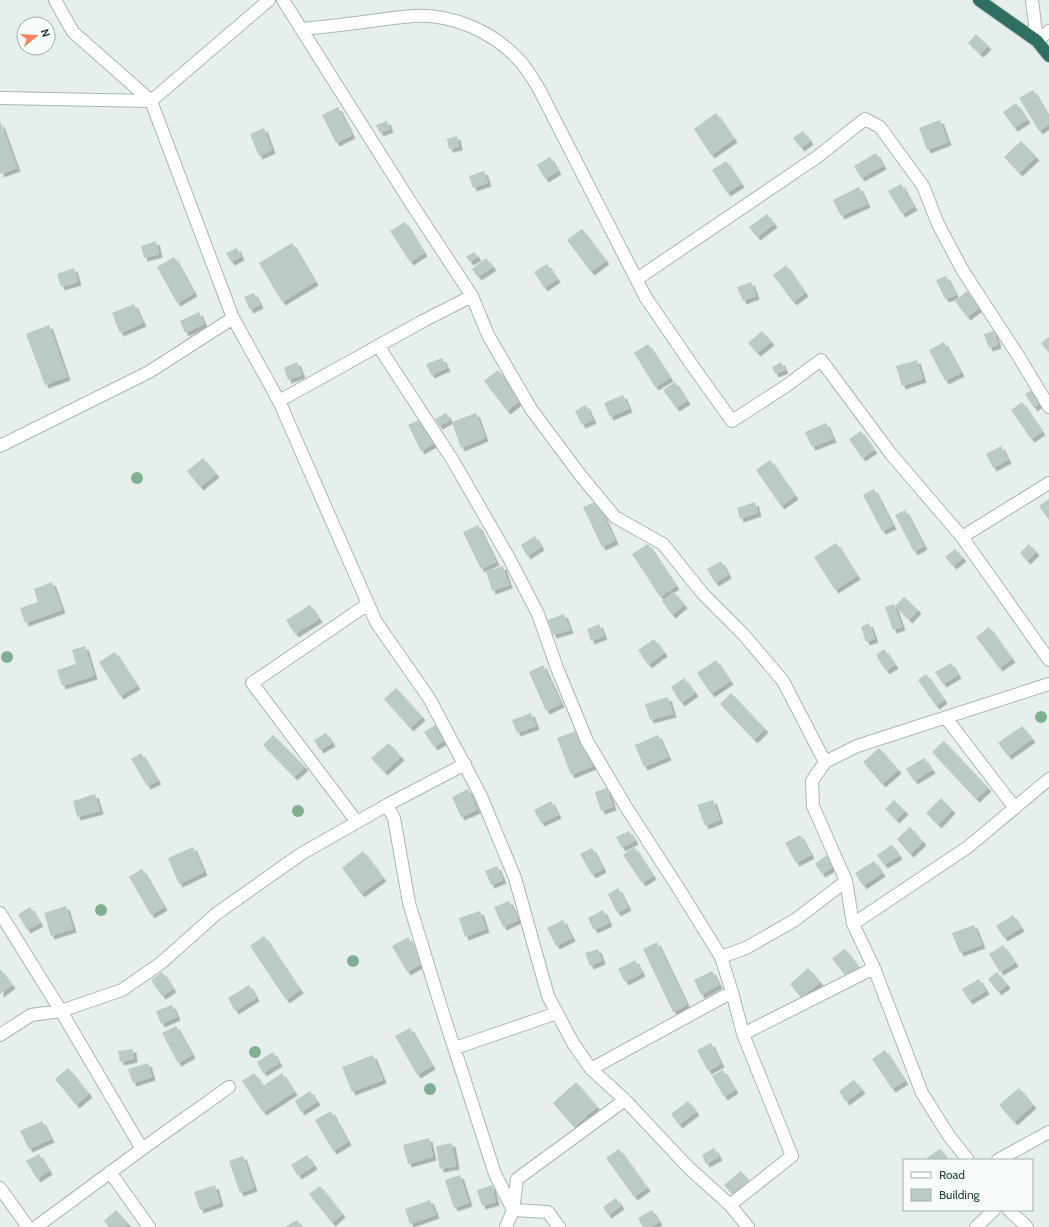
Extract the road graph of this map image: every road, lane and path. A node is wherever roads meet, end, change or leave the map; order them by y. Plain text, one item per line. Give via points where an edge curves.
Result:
1 (55, 0) edge
2 (269, 0) edge
3 (284, 0) edge
4 (979, 0) edge
5 (1032, 0) edge
6 (301, 30) junction
7 (1049, 31) edge
8 (1037, 42) junction
9 (1049, 56) edge
10 (0, 98) edge
11 (151, 101) junction
12 (637, 279) junction
13 (472, 296) junction
14 (233, 318) junction
15 (379, 347) junction
16 (1044, 388) edge
17 (279, 401) junction
18 (1049, 407) edge
19 (0, 446) edge
20 (1049, 483) edge
21 (962, 537) junction
22 (368, 604) junction
23 (1049, 660) edge
24 (1049, 684) edge
25 (946, 718) junction
26 (825, 762) junction
27 (465, 764) junction
28 (1049, 779) edge
29 (387, 805) junction
30 (1014, 808) junction
31 (357, 822) junction
32 (846, 881) junction
33 (0, 913) edge
34 (853, 924) junction
35 (721, 957) junction
36 (874, 968) junction
37 (732, 992) junction
38 (61, 1011) junction
39 (557, 1013) junction
40 (743, 1034) junction
41 (0, 1035) edge
42 (455, 1048) junction
43 (591, 1069) junction
44 (229, 1087) dead end
45 (626, 1100) junction
46 (1049, 1132) edge
47 (142, 1149) junction
48 (967, 1159) edge
49 (1000, 1159) edge
50 (110, 1172) junction
51 (0, 1188) edge
52 (730, 1205) junction
53 (513, 1210) junction
54 (993, 1211) edge
55 (1010, 1211) edge
56 (28, 1227) edge
57 (36, 1227) edge
58 (149, 1227) edge
59 (506, 1227) edge
60 (559, 1227) edge
61 (748, 1227) edge
62 (976, 1227) edge
63 (1027, 1227) edge

1 - 11 street via 73,32
2 - 11 street
3 - 6 street
4 - 8 highway
5 - 8 street
6 - 12 street via 408,16 434,16 471,26 505,46 530,73
6 - 13 street
7 - 8 street
8 - 9 highway
10 - 11 street
11 - 14 street
12 - 16 street via 817,157 865,119 880,127 923,186 938,224 963,271 1019,357
12 - 21 street via 646,298 732,420 821,360 891,454
13 - 15 street
13 - 26 street via 488,335 531,409 581,476 615,517 663,544 703,594 744,635 783,681
14 - 17 street
14 - 19 street via 149,372
15 - 17 street
15 - 35 street via 452,459 510,560 538,614 587,741
16 - 18 street
17 - 22 street
20 - 21 street
21 - 23 street
22 - 27 street via 376,622 429,698
22 - 31 street via 252,683
24 - 25 street
25 - 26 street via 857,746
25 - 30 street
26 - 32 street via 812,781 813,806
27 - 29 street
27 - 39 street via 482,796 515,878 548,996
28 - 30 street
29 - 31 street
29 - 42 street via 394,818 409,903
30 - 34 street via 968,847
31 - 38 street via 294,858 216,914 161,963 122,990
32 - 34 street
32 - 35 street via 795,920 746,948
33 - 38 street
34 - 36 street
35 - 37 street
36 - 40 street
36 - 48 street via 922,1093 949,1136
37 - 40 street
37 - 43 street
38 - 41 street via 31,1015
38 - 47 street
39 - 42 street
39 - 43 street
40 - 52 street via 792,1156
42 - 53 street via 495,1174
43 - 45 street
44 - 47 street
45 - 52 street via 688,1167
45 - 53 street via 517,1179
46 - 49 street
47 - 50 street
50 - 57 street
50 - 58 street
51 - 56 street
52 - 61 street
53 - 59 street
53 - 60 street via 548,1212
54 - 62 street
55 - 63 street

